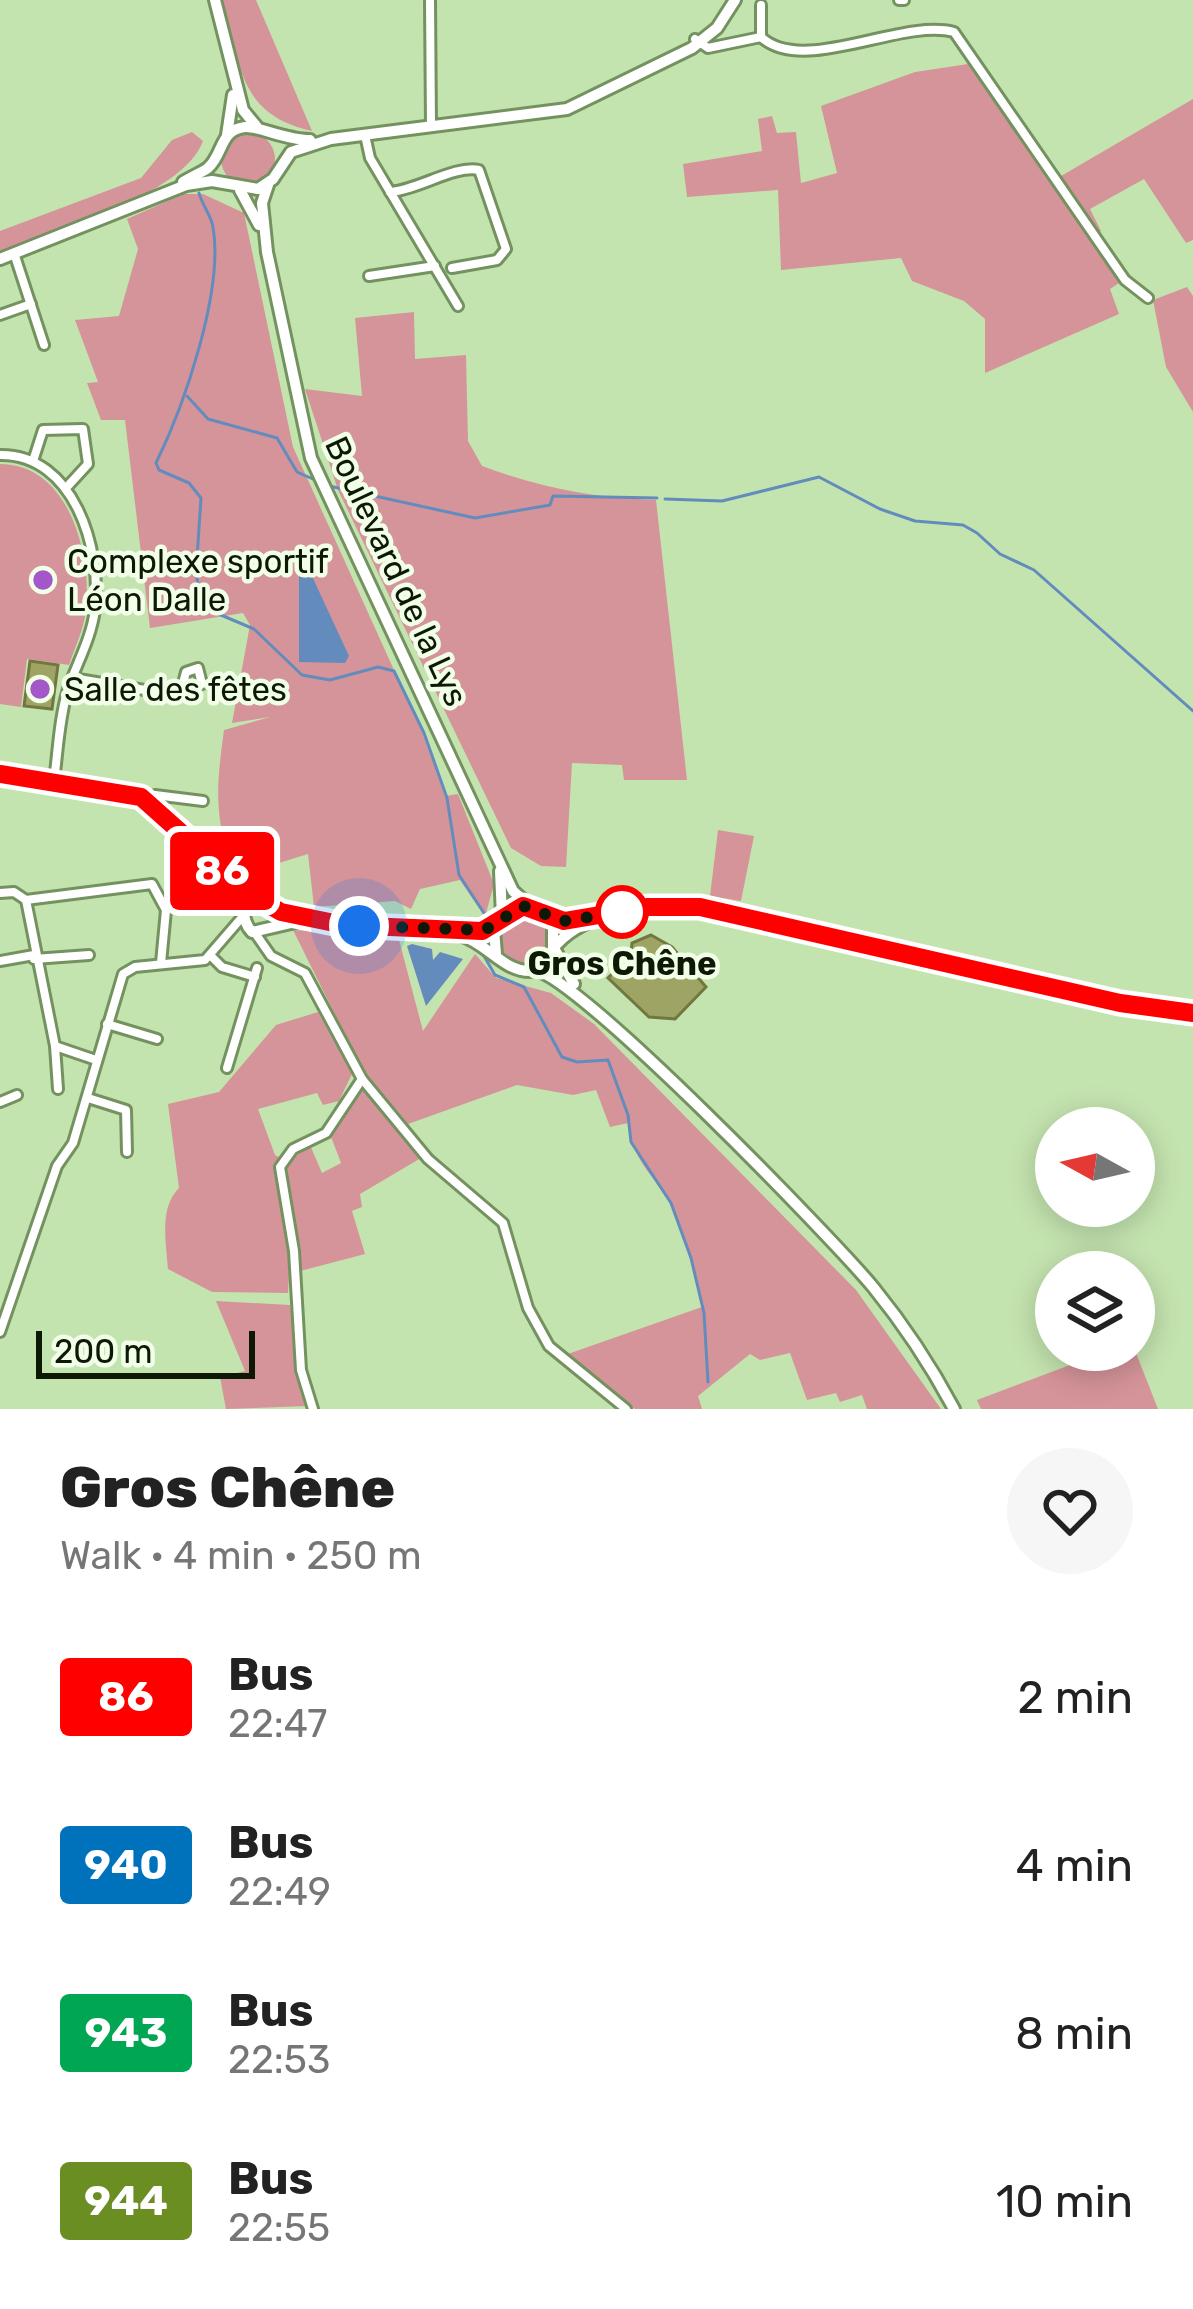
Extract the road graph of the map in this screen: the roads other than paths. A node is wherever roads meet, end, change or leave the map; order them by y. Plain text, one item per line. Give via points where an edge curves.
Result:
1 (215, 0) edge
2 (430, 0) edge
3 (733, 0) edge
4 (760, 5) dead end
5 (761, 37) junction
6 (697, 41) junction
7 (228, 56) junction
8 (431, 126) junction
9 (265, 132) junction
10 (364, 133) junction
11 (226, 136) junction
12 (331, 139) junction
13 (217, 154) junction
14 (280, 166) junction
15 (268, 184) junction
16 (235, 188) junction
17 (165, 191) junction
18 (390, 191) junction
19 (267, 252) junction
20 (14, 253) junction
21 (0, 259) edge
22 (435, 266) junction
23 (452, 268) dead end
24 (369, 276) dead end
25 (1148, 298) dead end
26 (31, 304) junction
27 (458, 306) dead end
28 (0, 315) edge
29 (44, 345) dead end
30 (0, 455) edge
31 (33, 461) junction
32 (66, 488) junction
33 (72, 677) junction
34 (181, 691) dead end
35 (0, 774) edge
36 (54, 781) junction
37 (203, 801) dead end
38 (145, 803) junction
39 (489, 834) junction
40 (0, 893) edge
41 (26, 900) junction
42 (269, 905) junction
43 (531, 907) junction
44 (245, 912) junction
45 (613, 915) junction
46 (548, 917) junction
47 (499, 919) junction
48 (314, 920) junction
49 (273, 928) junction
50 (433, 928) junction
51 (253, 932) junction
52 (222, 941) junction
53 (556, 947) junction
54 (268, 952) junction
55 (496, 954) junction
56 (88, 955) dead end
57 (211, 956) junction
58 (34, 957) junction
59 (0, 961) edge
60 (160, 963) junction
61 (534, 970) junction
62 (1193, 1012) edge
63 (599, 1013) junction
64 (107, 1024) junction
65 (157, 1039) dead end
66 (55, 1046) junction
67 (96, 1060) junction
68 (227, 1068) dead end
69 (362, 1079) junction
70 (58, 1089) dead end
71 (17, 1095) dead end
72 (87, 1098) junction
73 (0, 1102) edge
74 (127, 1152) dead end
75 (0, 1332) edge
76 (313, 1409) edge
77 (626, 1409) edge
78 (954, 1409) edge

1 - 7 main road
2 - 8 street
3 - 6 main road
4 - 5 street
5 - 6 street via 712,47
5 - 25 street via 789,52 954,32 1125,280
6 - 8 main road via 560,111
7 - 9 main road via 244,113
7 - 11 main road via 233,113
8 - 10 main road
9 - 11 main road via 244,127
9 - 12 main road
9 - 14 main road via 280,151
10 - 12 main road
10 - 18 street
11 - 13 main road
12 - 14 main road via 291,152
13 - 16 main road via 220,174
13 - 17 main road via 205,170
14 - 15 main road
15 - 16 main road
15 - 19 main road, Boulevard de la Lys
16 - 17 main road via 204,181
16 - 19 main road, Boulevard de la Lys via 253,206
17 - 20 main road
18 - 22 street
18 - 23 street via 479,170 506,249 497,260
19 - 39 main road, Boulevard de la Lys via 298,414 321,483
20 - 21 main road
20 - 26 street
22 - 24 street
22 - 27 street
26 - 28 street
26 - 29 street
30 - 31 street
31 - 32 street
31 - 32 street via 43,430 82,429 88,464
32 - 33 street via 92,551 96,588
33 - 34 street
33 - 36 street
35 - 36 main road
36 - 38 main road via 121,791
37 - 38 street via 155,795
38 - 42 main road
38 - 44 main road via 235,889
39 - 43 main road, Boulevard de la Lys via 514,894
39 - 47 main road, Boulevard de la Lys via 502,879
40 - 41 street
41 - 58 street
41 - 60 street via 152,884 166,910
42 - 44 main road
42 - 48 main road
42 - 49 main road
43 - 46 main road
43 - 47 main road
44 - 51 main road
44 - 52 street
45 - 46 main road
45 - 53 main road via 570,932
45 - 62 main road via 654,906 714,909 1120,1003
46 - 53 main road
47 - 50 main road via 482,931
47 - 55 main road
48 - 49 main road
48 - 50 main road
49 - 51 main road
49 - 54 street
50 - 55 main road
51 - 52 street
51 - 54 street
52 - 57 street
53 - 61 main road
53 - 63 main road via 565,972
54 - 69 street via 308,976
55 - 61 main road via 510,968
56 - 58 street
57 - 60 street
57 - 68 street via 222,967 256,973
58 - 59 street
58 - 66 street
60 - 64 street via 124,971
61 - 63 main road via 552,974
63 - 78 main road via 862,1274
64 - 65 street
64 - 67 street
66 - 67 street
66 - 70 street
67 - 72 street
69 - 76 street via 324,1135 293,1149 280,1167
69 - 77 street via 433,1164 500,1218 546,1341
71 - 73 street
72 - 74 street via 125,1110
72 - 75 street

